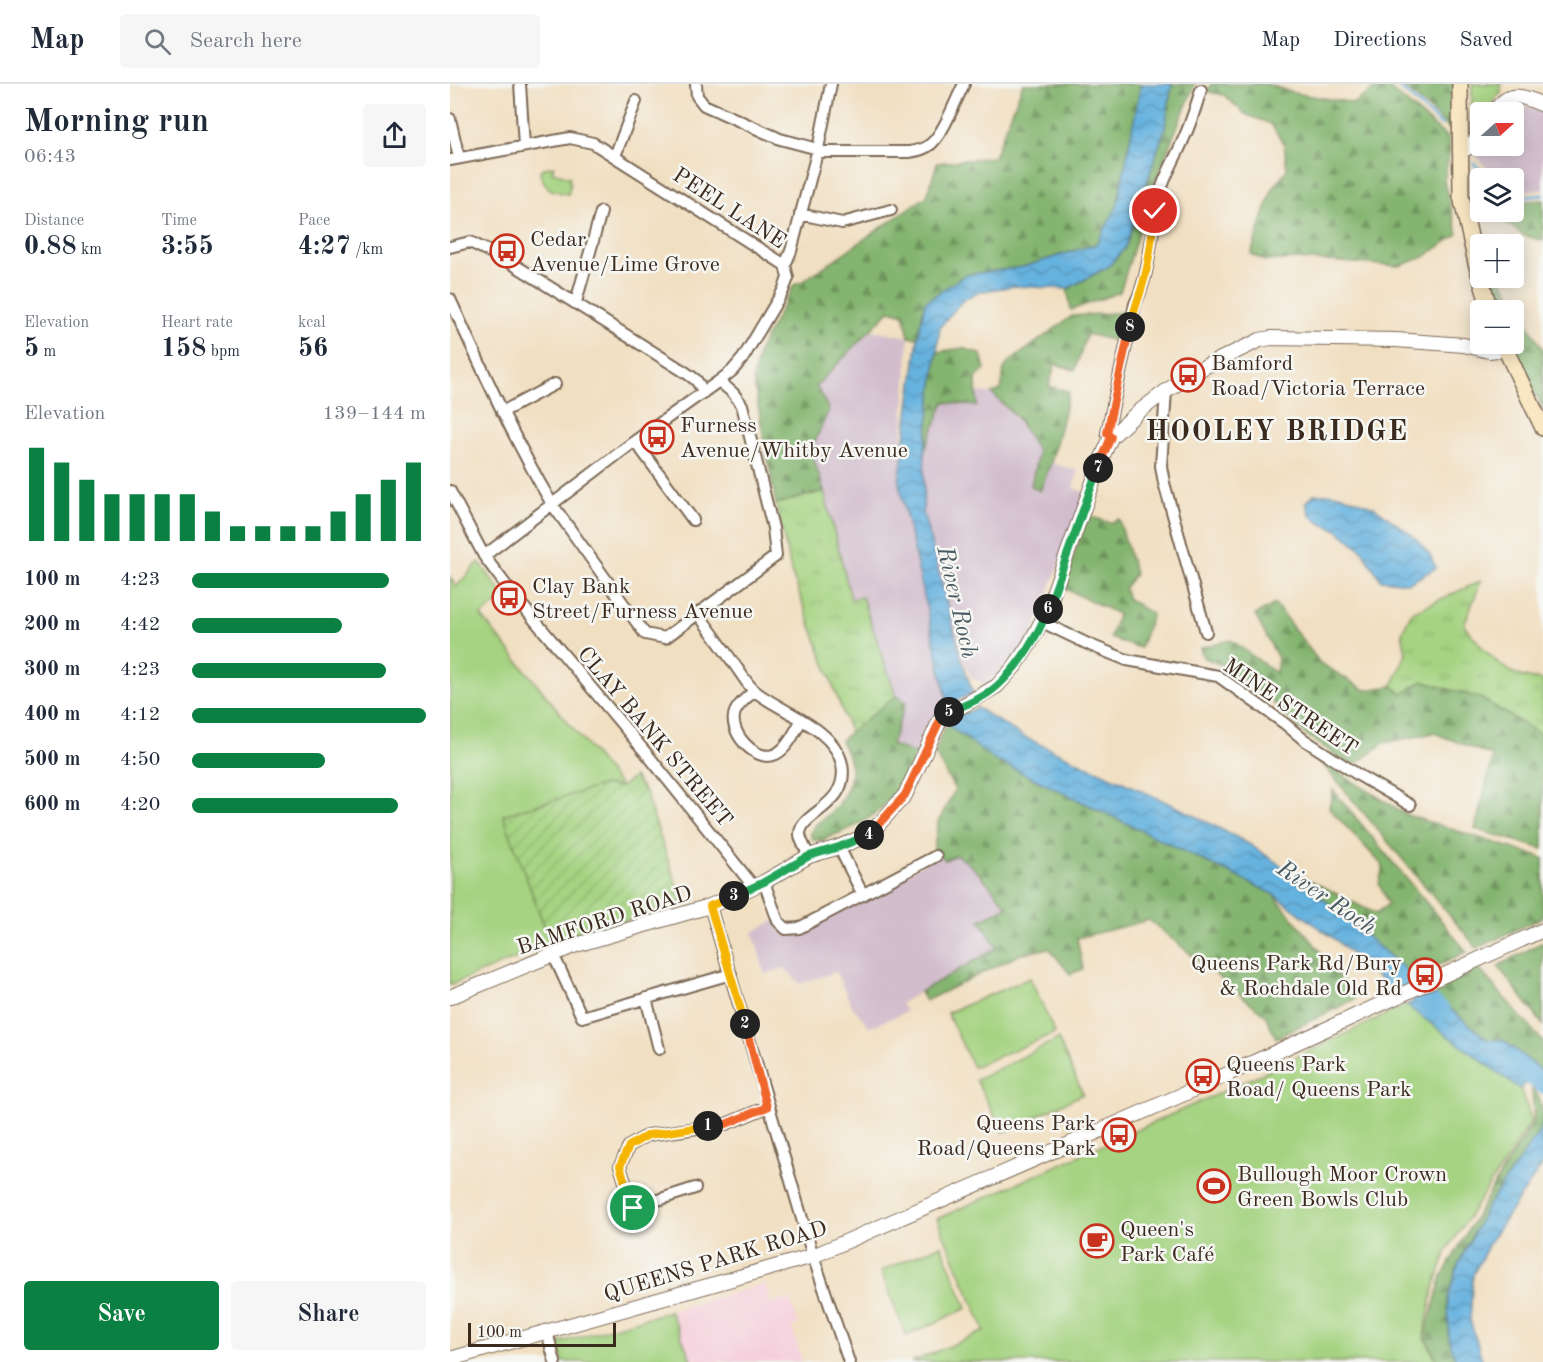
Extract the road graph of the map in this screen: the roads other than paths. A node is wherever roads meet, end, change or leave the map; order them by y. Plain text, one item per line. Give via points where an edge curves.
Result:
1 (520, 84) edge
2 (696, 84) edge
3 (831, 84) edge
4 (964, 84) edge
5 (1460, 84) edge
6 (1201, 90) dead end
7 (636, 101) dead end
8 (1501, 102) edge
9 (1543, 105) edge
10 (450, 119) edge
11 (524, 146) junction
12 (1470, 147) edge
13 (818, 150) junction
14 (1460, 151) junction
15 (615, 156) junction
16 (454, 159) edge
17 (891, 210) dead end
18 (601, 212) dead end
19 (800, 214) junction
20 (450, 247) edge
21 (785, 265) junction
22 (450, 299) edge
23 (1487, 300) edge
24 (576, 302) junction
25 (1470, 343) edge
26 (1464, 345) junction
27 (1470, 346) edge
28 (1508, 354) edge
29 (719, 381) junction
30 (555, 384) dead end
31 (704, 392) junction
32 (1166, 392) junction
33 (502, 412) junction
34 (1543, 428) edge
35 (1111, 437) junction
36 (635, 441) junction
37 (450, 491) edge
38 (552, 504) junction
39 (693, 520) dead end
40 (483, 556) junction
41 (699, 615) junction
42 (1042, 622) junction
43 (1206, 632) dead end
44 (754, 691) junction
45 (801, 721) junction
46 (1410, 805) dead end
47 (839, 847) junction
48 (809, 856) junction
49 (936, 856) dead end
50 (759, 885) junction
51 (862, 895) junction
52 (710, 906) junction
53 (1543, 930) edge
54 (553, 954) junction
55 (731, 974) junction
56 (450, 997) edge
57 (646, 998) junction
58 (659, 1048) dead end
59 (767, 1107) junction
60 (695, 1188) dead end
61 (813, 1256) junction
62 (547, 1332) junction
63 (450, 1359) edge
64 (555, 1362) edge
65 (849, 1362) edge

1 - 11 street
2 - 13 street via 697,96 704,105 780,139
3 - 13 street
4 - 13 street via 939,133 923,149
5 - 14 main road
6 - 35 street via 1155,211 1147,271 1135,304 1107,433
7 - 15 street
8 - 9 street via 1515,96
10 - 16 street
11 - 15 street, PEEL LANE via 570,138 593,143
11 - 16 street, PEEL LANE
12 - 14 street
13 - 19 street
14 - 23 main road via 1461,196
15 - 21 street, PEEL LANE
17 - 19 street via 842,224
18 - 24 street
19 - 21 street
20 - 24 street via 470,242
21 - 29 street, PEEL LANE via 788,278 783,291 743,358
22 - 33 street
24 - 31 street via 685,372
25 - 26 street, BAMFORD ROAD
26 - 27 street, BAMFORD ROAD
26 - 32 street, BAMFORD ROAD via 1271,338 1204,367
28 - 34 main road
29 - 31 street, PEEL LANE
29 - 41 street via 742,405 773,528 776,556
30 - 33 street
31 - 36 street, PEEL LANE
32 - 35 street, BAMFORD ROAD
32 - 43 street via 1161,466
33 - 38 street
35 - 42 street, BAMFORD ROAD
36 - 38 street, PEEL LANE
36 - 39 street
37 - 40 street, CLAY BANK STREET
38 - 40 street, PEEL LANE
38 - 41 street via 645,634 665,638
40 - 50 street, CLAY BANK STREET
41 - 44 street
42 - 46 street, MINE STREET via 1127,660 1218,676 1303,739
42 - 47 street, BAMFORD ROAD via 1015,666 997,686 941,718 905,795 870,834
44 - 45 street
44 - 45 street via 735,712 734,720 739,735 754,751 761,755 776,754
45 - 48 street via 826,736 842,765 836,795 801,829 801,840
47 - 48 street, BAMFORD ROAD
47 - 51 street
48 - 50 street, BAMFORD ROAD
49 - 51 street
50 - 51 street, CLAY BANK STREET via 786,929 799,928
50 - 52 street, BAMFORD ROAD
52 - 54 street, BAMFORD ROAD
52 - 55 street
53 - 61 street, QUEENS PARK ROAD via 1147,1111
54 - 56 street, BAMFORD ROAD
54 - 57 street via 582,1017
55 - 57 street
55 - 59 street
57 - 58 street
59 - 60 street via 726,1124 648,1135 629,1146 620,1166 633,1208
59 - 61 street
61 - 62 street, QUEENS PARK ROAD
61 - 65 street
62 - 63 street, QUEENS PARK ROAD
62 - 64 street

